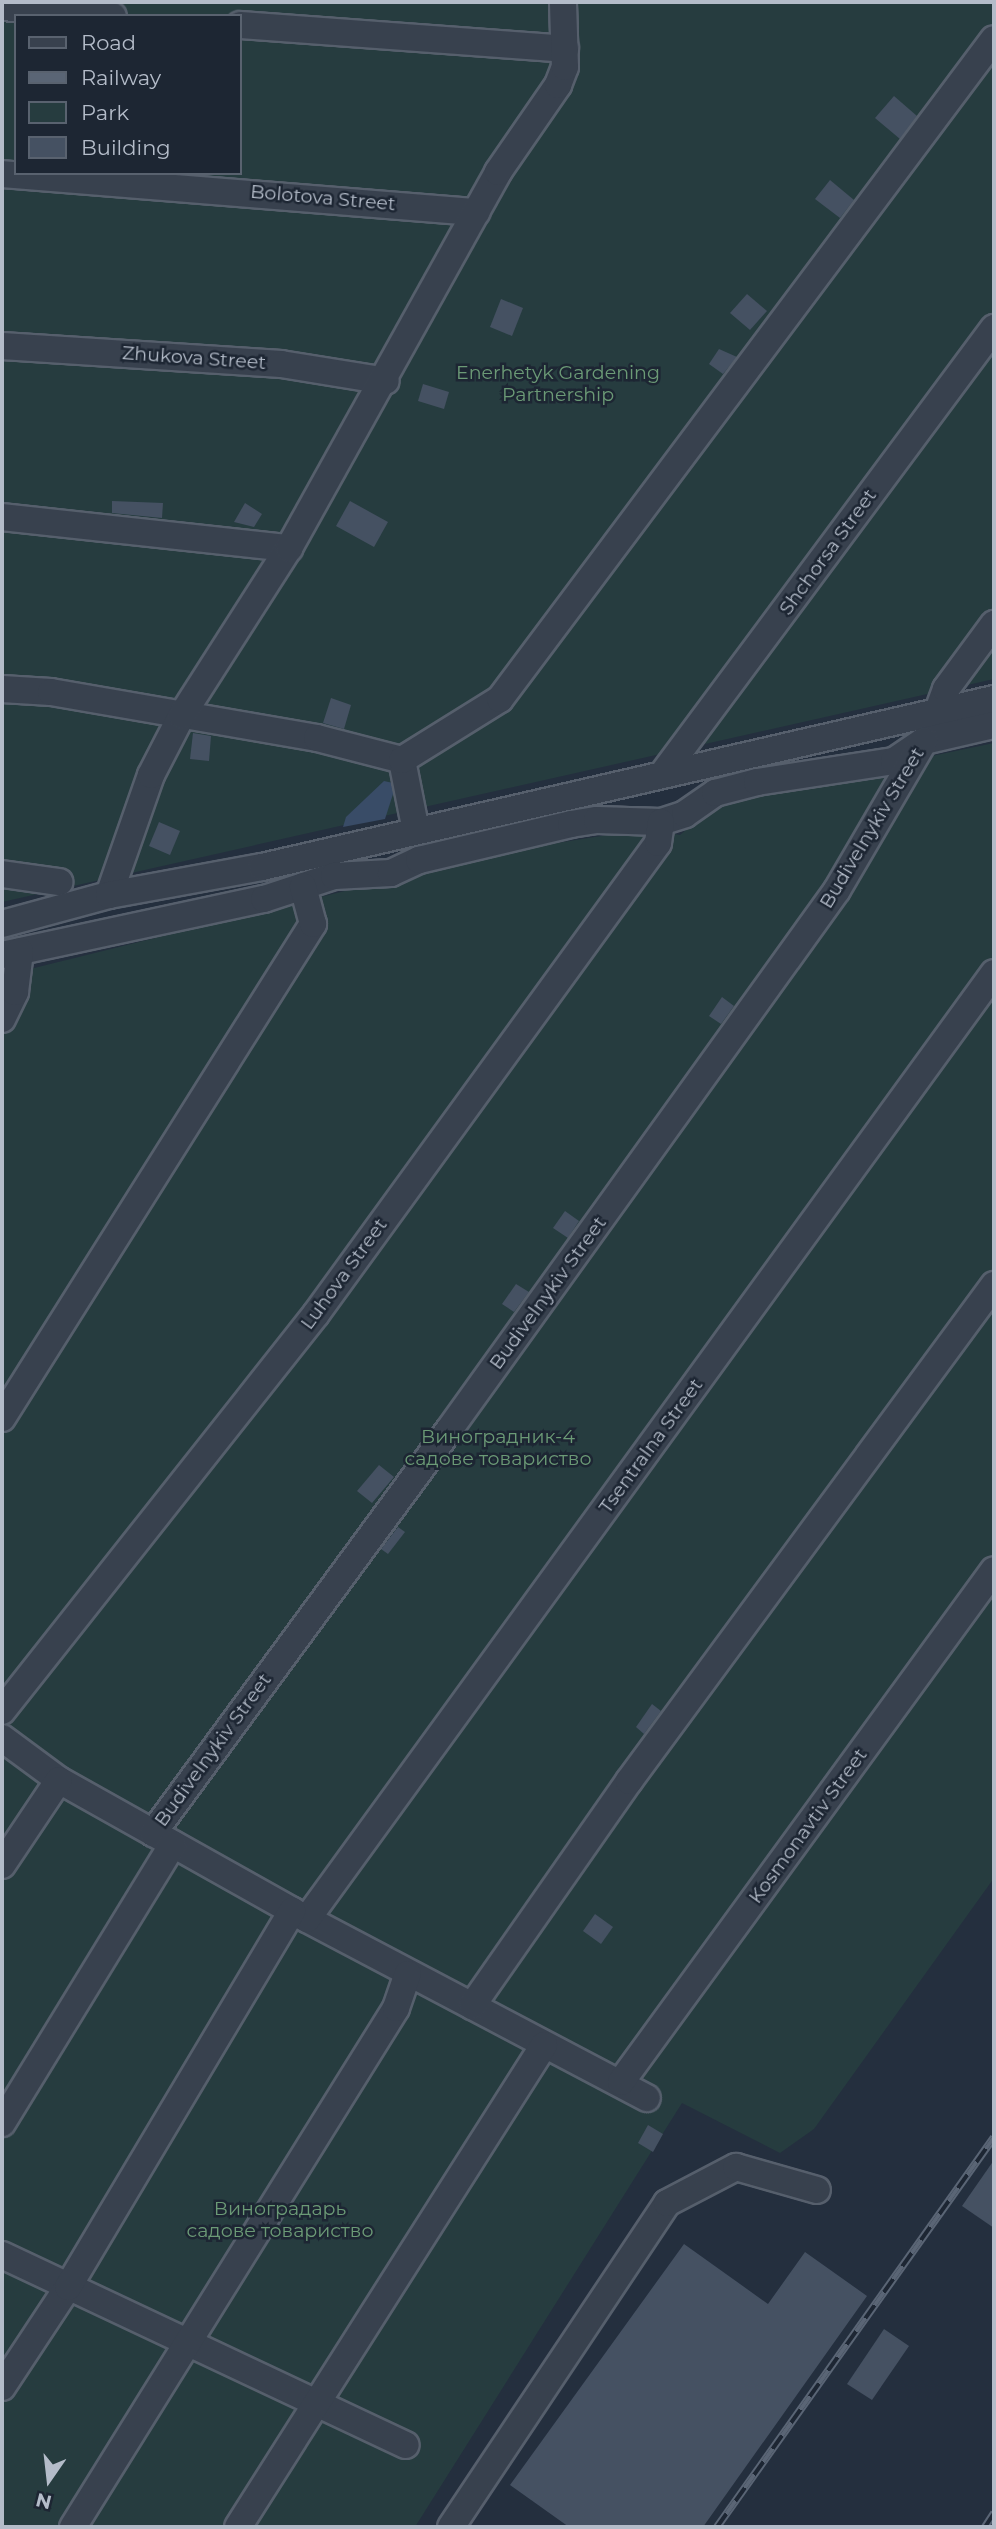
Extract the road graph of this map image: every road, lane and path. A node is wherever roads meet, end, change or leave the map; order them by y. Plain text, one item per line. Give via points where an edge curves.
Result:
1 (563, 2) edge
2 (2, 8) edge
3 (85, 14) edge
4 (242, 25) edge
5 (994, 40) edge
6 (565, 50) junction
7 (14, 175) edge
8 (476, 212) junction
9 (994, 328) edge
10 (2, 346) edge
11 (386, 381) junction
12 (2, 517) edge
13 (289, 548) junction
14 (994, 624) edge
15 (2, 689) edge
16 (994, 699) edge
17 (938, 711) junction
18 (182, 715) junction
19 (994, 726) edge
20 (925, 741) junction
21 (402, 760) junction
22 (662, 775) junction
23 (661, 822) junction
24 (416, 831) junction
25 (2, 874) edge
26 (59, 882) dead end
27 (303, 886) junction
28 (109, 895) junction
29 (2, 925) edge
30 (11, 953) edge
31 (994, 973) edge
32 (2, 1019) edge
33 (994, 1285) edge
34 (2, 1418) edge
35 (994, 1570) edge
36 (2, 1710) edge
37 (2, 1738) edge
38 (59, 1780) junction
39 (163, 1838) junction
40 (2, 1865) edge
41 (300, 1915) junction
42 (408, 1974) junction
43 (472, 2006) junction
44 (544, 2045) junction
45 (621, 2081) junction
46 (647, 2098) dead end
47 (2, 2123) edge
48 (817, 2190) dead end
49 (2, 2255) edge
50 (68, 2287) junction
51 (188, 2343) junction
52 (2, 2387) edge
53 (316, 2403) junction
54 (405, 2445) dead end
55 (74, 2527) edge
56 (238, 2527) edge
57 (451, 2527) edge

1 - 6 lane
2 - 3 lane
4 - 6 lane
5 - 21 lane via 500,699
6 - 8 lane via 558,85
7 - 8 lane, Bolotova Street
8 - 11 lane
9 - 22 lane, Shchorsa Street
10 - 11 lane, Zhukova Street via 281,364
11 - 13 lane
12 - 13 lane
13 - 18 lane
14 - 17 lane via 946,689
15 - 18 lane via 51,692
16 - 17 lane
17 - 22 lane
18 - 21 lane via 366,748
18 - 28 lane via 151,775
19 - 20 lane
20 - 23 lane via 894,761 715,793 685,814
20 - 39 lane, Budivelnykiv Street via 837,890
21 - 24 lane
22 - 24 lane
23 - 27 lane via 571,824 419,860 391,873 334,876
23 - 36 lane, Luhova Street via 658,843 316,1314
24 - 28 lane
25 - 26 lane
27 - 30 lane
27 - 34 lane via 313,924
28 - 29 lane
30 - 32 lane via 15,992
31 - 41 lane, Tsentralna Street
33 - 43 lane via 629,1782
35 - 45 lane, Kosmonavtiv Street
37 - 38 lane
38 - 39 lane
38 - 40 lane
39 - 41 lane
39 - 47 lane, Budivelnykiv Street
41 - 42 lane
41 - 50 lane, Tsentralna Street
42 - 43 lane
42 - 51 lane via 396,2008
43 - 44 lane
44 - 45 lane
44 - 53 lane
45 - 46 lane
48 - 57 lane via 736,2166 667,2203
49 - 50 lane
50 - 51 lane
50 - 52 lane, Tsentralna Street
51 - 53 lane
51 - 55 lane
53 - 54 lane
53 - 56 lane

